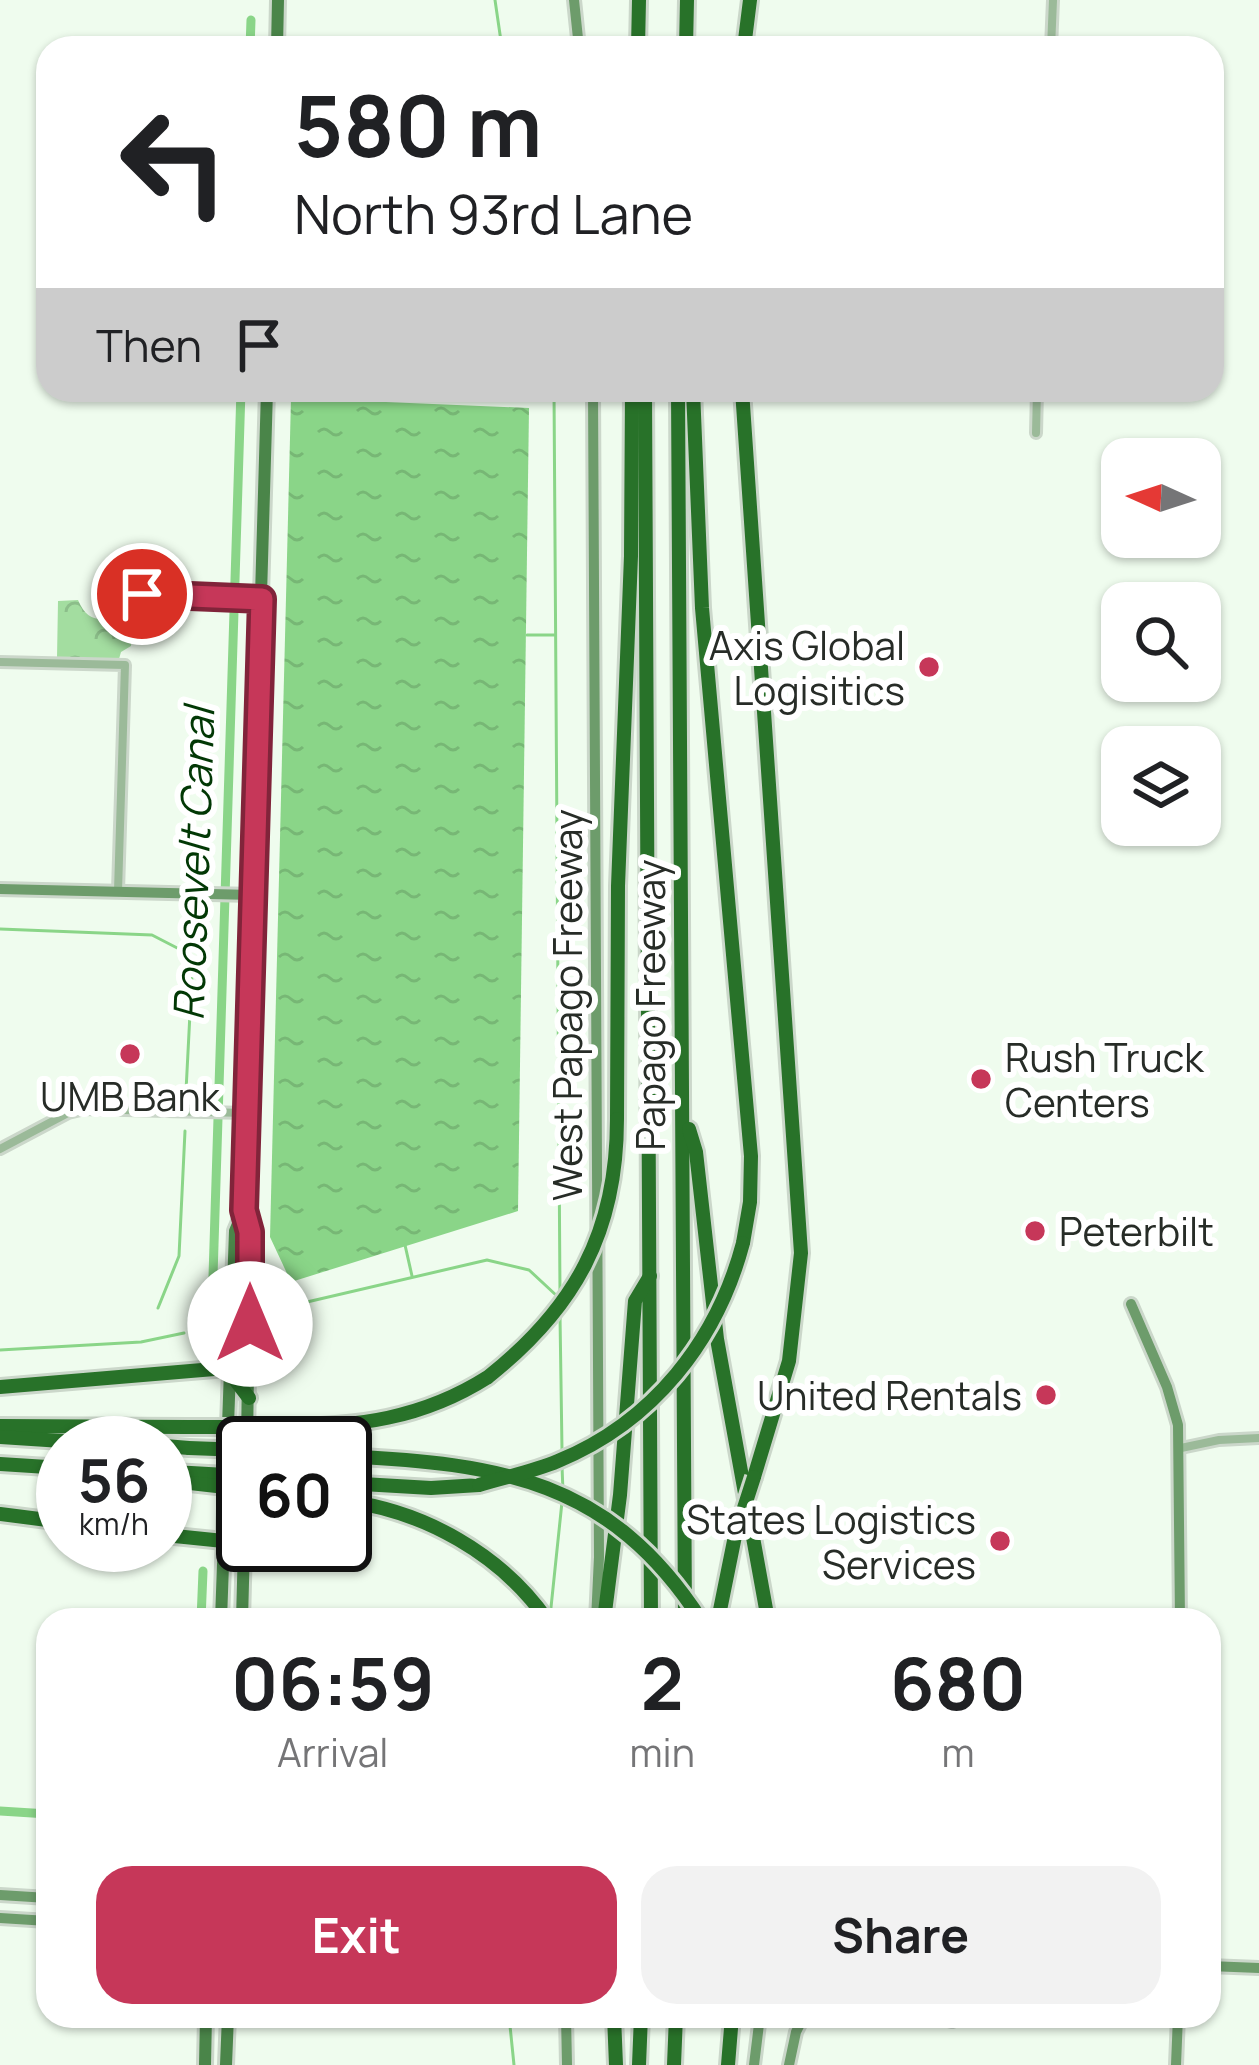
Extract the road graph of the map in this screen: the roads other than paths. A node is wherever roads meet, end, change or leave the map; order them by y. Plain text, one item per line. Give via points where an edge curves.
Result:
1 (278, 0) edge
2 (574, 0) edge
3 (639, 0) edge
4 (687, 0) edge
5 (750, 0) edge
6 (1053, 0) edge
7 (277, 36) edge
8 (577, 36) edge
9 (638, 36) edge
10 (686, 36) edge
11 (746, 36) edge
12 (1052, 36) edge
13 (267, 402) edge
14 (592, 402) edge
15 (632, 402) edge
16 (645, 402) edge
17 (678, 402) edge
18 (693, 402) edge
19 (743, 402) edge
20 (1037, 402) edge
21 (1036, 433) dead end
22 (102, 592) dead end
23 (262, 599) junction
24 (0, 662) edge
25 (0, 890) edge
26 (118, 892) junction
27 (254, 895) junction
28 (247, 1113) junction
29 (684, 1113) junction
30 (0, 1149) edge
31 (244, 1210) junction
32 (650, 1276) junction
33 (1131, 1304) dead end
34 (229, 1369) junction
35 (0, 1387) edge
36 (249, 1398) junction
37 (227, 1416) edge
38 (248, 1416) edge
39 (0, 1426) edge
40 (0, 1437) edge
41 (1259, 1438) edge
42 (36, 1439) edge
43 (1181, 1448) junction
44 (372, 1458) edge
45 (0, 1464) edge
46 (36, 1466) edge
47 (372, 1485) edge
48 (372, 1508) edge
49 (0, 1514) edge
50 (36, 1519) edge
51 (222, 1572) edge
52 (243, 1572) edge
53 (221, 1608) edge
54 (242, 1608) edge
55 (537, 1608) edge
56 (600, 1608) edge
57 (602, 1608) edge
58 (651, 1608) edge
59 (685, 1608) edge
60 (693, 1608) edge
61 (720, 1608) edge
62 (766, 1608) edge
63 (1180, 1608) edge
64 (0, 1895) edge
65 (36, 1897) edge
66 (0, 1918) edge
67 (36, 1920) edge
68 (1221, 1966) edge
69 (1259, 1968) edge
70 (206, 2028) edge
71 (228, 2028) edge
72 (566, 2028) edge
73 (614, 2028) edge
74 (641, 2028) edge
75 (676, 2028) edge
76 (731, 2028) edge
77 (759, 2028) edge
78 (798, 2028) edge
79 (1178, 2028) edge
80 (205, 2065) edge
81 (226, 2065) edge
82 (567, 2065) edge
83 (616, 2065) edge
84 (639, 2065) edge
85 (674, 2065) edge
86 (728, 2065) edge
87 (754, 2065) edge
88 (789, 2065) edge
89 (1176, 2065) edge

1 - 7 main road
2 - 8 main road
3 - 9 highway
4 - 10 highway
5 - 11 highway
6 - 12 street
13 - 23 main road
14 - 56 main road, West Papago Freeway
15 - 39 highway, bridge via 617,1119 611,1196 568,1296 488,1377 389,1420 335,1427
16 - 32 highway, Papago Freeway
17 - 29 highway, Papago Freeway
18 - 47 highway, bridge via 701,608 751,1156 743,1243 717,1313 682,1368 620,1427 572,1455 478,1485
19 - 61 highway, bridge via 802,1253 789,1361
20 - 21 street
22 - 23 street
23 - 27 main road
24 - 26 street via 125,665
25 - 26 main road
26 - 27 main road
27 - 28 main road
28 - 30 street via 85,1108
28 - 31 main road
29 - 59 highway, Papago Freeway
29 - 62 highway
31 - 34 main road via 235,1231
31 - 36 main road
32 - 57 highway via 635,1301
32 - 58 highway, Papago Freeway
33 - 43 main road via 1167,1387
34 - 35 highway
34 - 36 highway
34 - 37 main road
36 - 38 main road
40 - 42 highway
41 - 43 street
43 - 63 main road
44 - 60 highway, bridge via 473,1465 547,1487 626,1535
45 - 46 highway
48 - 55 highway via 449,1534
49 - 50 highway
51 - 53 main road
52 - 54 main road
64 - 65 main road
66 - 67 main road
68 - 69 main road
70 - 80 main road
71 - 81 main road
72 - 82 main road
73 - 83 highway
74 - 84 highway
75 - 85 highway
76 - 86 highway
77 - 87 main road
78 - 88 main road
79 - 89 main road

